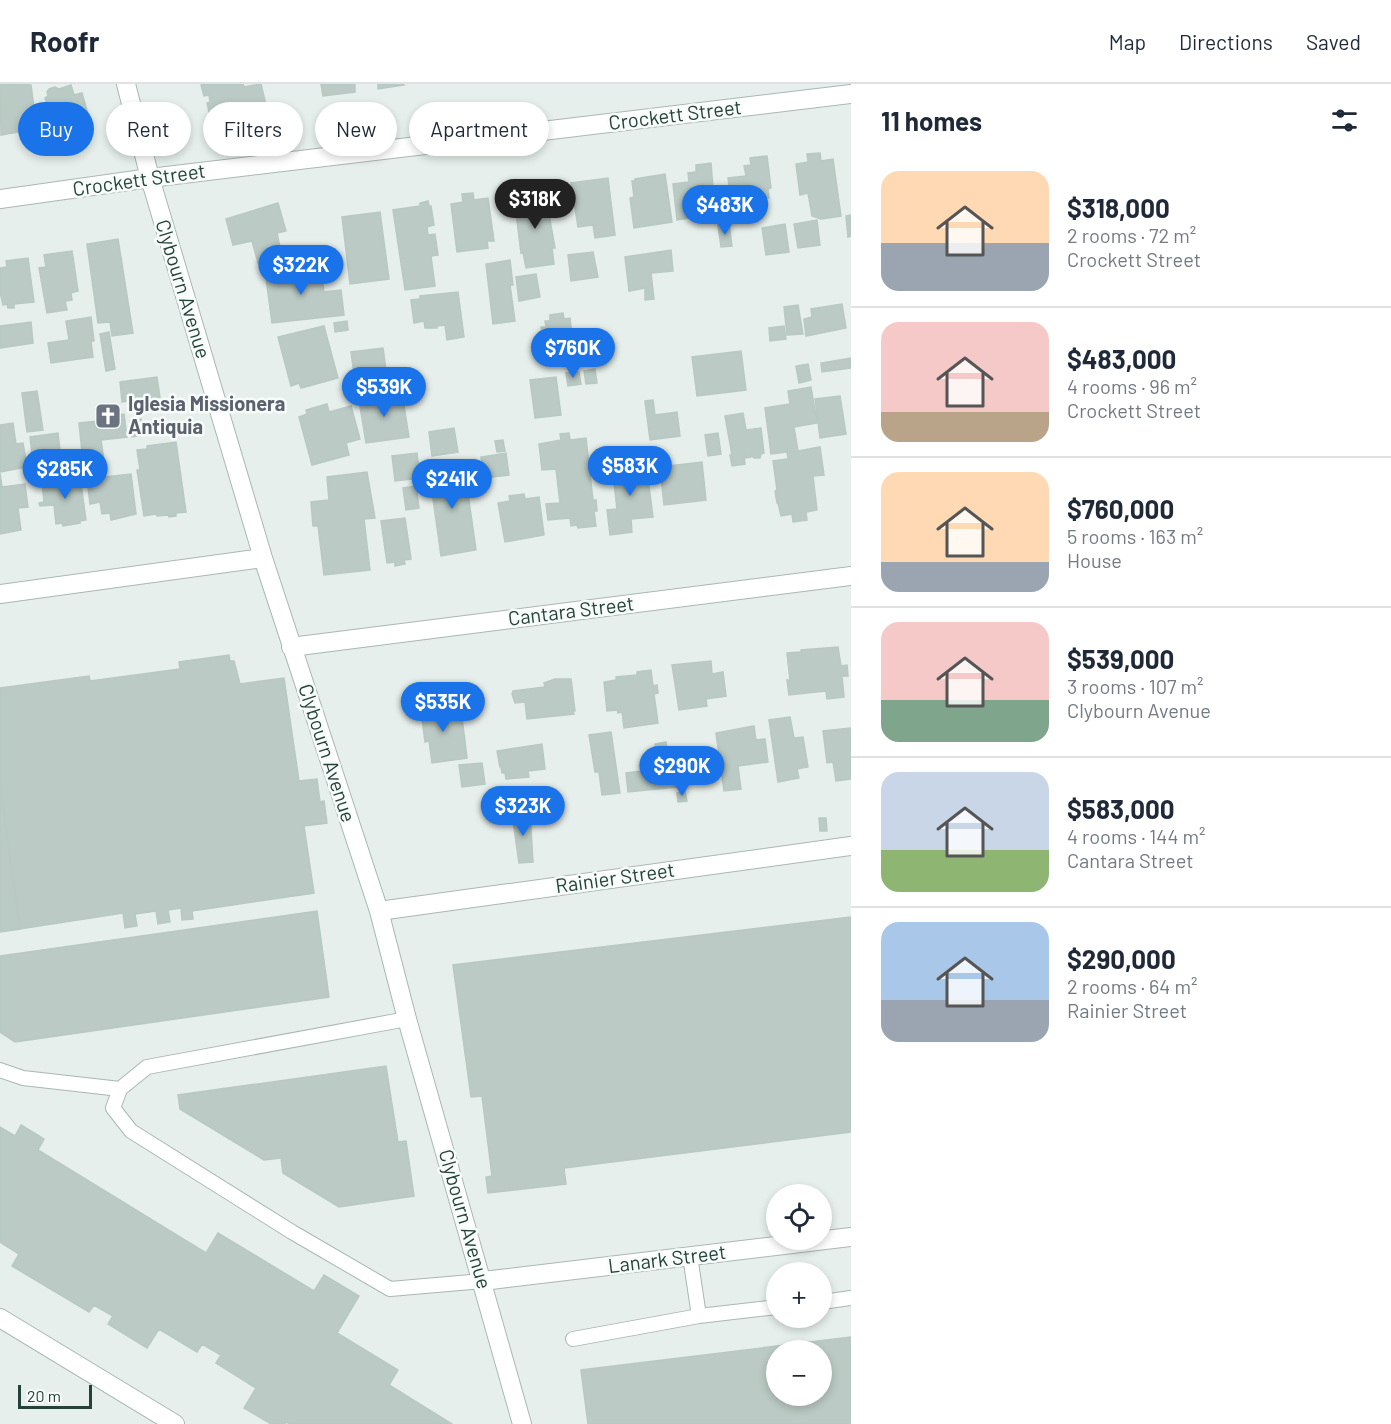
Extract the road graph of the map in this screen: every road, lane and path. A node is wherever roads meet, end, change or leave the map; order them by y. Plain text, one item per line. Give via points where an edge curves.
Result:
1 (126, 84) edge
2 (851, 94) edge
3 (150, 178) junction
4 (0, 199) edge
5 (262, 558) junction
6 (851, 576) edge
7 (0, 594) edge
8 (291, 647) junction
9 (851, 846) edge
10 (379, 910) junction
11 (407, 1019) junction
12 (0, 1070) edge
13 (120, 1089) junction
14 (851, 1237) edge
15 (690, 1256) junction
16 (483, 1281) junction
17 (851, 1298) edge
18 (832, 1301) edge
19 (766, 1308) edge
20 (699, 1316) junction
21 (0, 1318) edge
22 (573, 1339) dead end
23 (175, 1424) edge
24 (522, 1424) edge

1 - 3 street, Clybourn Avenue
2 - 3 street, Crockett Street
3 - 4 street, Crockett Street
3 - 5 street, Clybourn Avenue
5 - 7 street
5 - 8 street, Clybourn Avenue
6 - 8 street, Cantara Street
8 - 10 street, Clybourn Avenue
9 - 10 street, Rainier Street
10 - 11 street, Clybourn Avenue
11 - 13 lane via 147,1067
11 - 16 street, Clybourn Avenue
12 - 13 lane via 23,1078
13 - 16 lane via 113,1108 131,1131 390,1289
14 - 15 street, Lanark Street
15 - 16 street, Lanark Street
15 - 20 lane
16 - 24 street, Clybourn Avenue
17 - 18 lane
19 - 20 lane
20 - 22 lane
21 - 23 street

